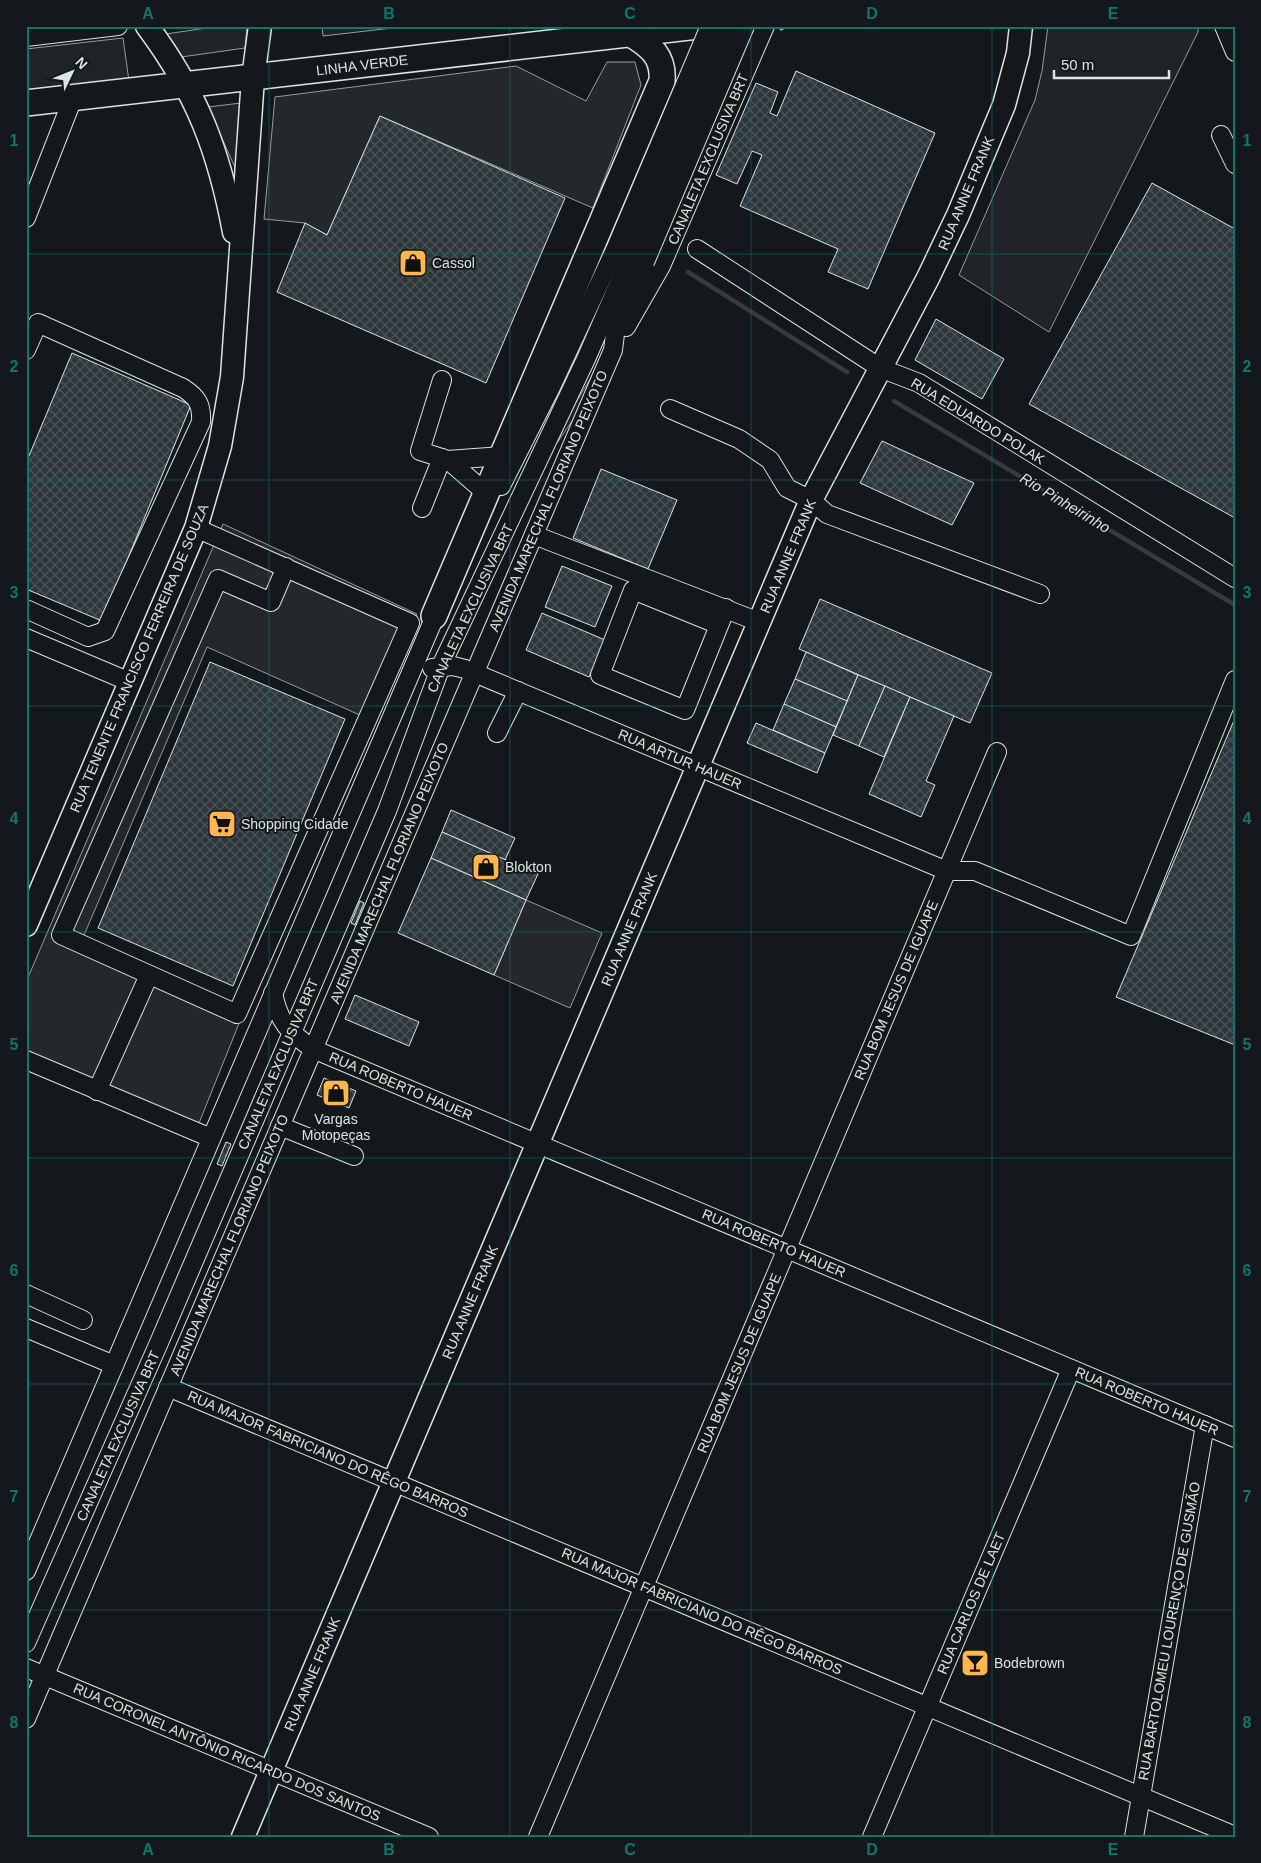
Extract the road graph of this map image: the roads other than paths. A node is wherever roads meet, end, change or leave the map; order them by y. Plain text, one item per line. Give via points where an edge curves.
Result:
1 (118, 26) edge
2 (147, 26) edge
3 (260, 26) edge
4 (698, 26) edge
5 (710, 26) edge
6 (728, 26) edge
7 (745, 26) edge
8 (765, 26) edge
9 (1020, 26) edge
10 (1224, 26) edge
11 (631, 34) junction
12 (26, 37) edge
13 (1235, 52) edge
14 (253, 78) junction
15 (186, 86) junction
16 (73, 98) junction
17 (26, 104) edge
18 (1221, 135) dead end
19 (1235, 164) edge
20 (26, 218) edge
21 (696, 249) dead end
22 (631, 256) junction
23 (240, 265) junction
24 (638, 292) junction
25 (594, 296) junction
26 (616, 326) junction
27 (555, 330) junction
28 (26, 350) edge
29 (613, 350) junction
30 (586, 359) junction
31 (880, 368) junction
32 (442, 380) dead end
33 (670, 409) dead end
34 (583, 420) junction
35 (502, 456) junction
36 (445, 459) junction
37 (528, 485) junction
38 (486, 493) junction
39 (811, 500) junction
40 (422, 508) dead end
41 (196, 528) junction
42 (534, 536) junction
43 (286, 567) junction
44 (1235, 578) edge
45 (1040, 594) dead end
46 (726, 608) junction
47 (26, 610) edge
48 (434, 616) junction
49 (760, 622) junction
50 (719, 625) junction
51 (26, 638) edge
52 (441, 666) junction
53 (474, 673) junction
54 (410, 674) junction
55 (1235, 680) edge
56 (130, 682) junction
57 (518, 691) junction
58 (497, 733) dead end
59 (997, 752) dead end
60 (698, 767) junction
61 (947, 872) junction
62 (26, 925) edge
63 (149, 975) junction
64 (273, 993) junction
65 (292, 1034) junction
66 (313, 1049) junction
67 (26, 1060) edge
68 (97, 1091) junction
69 (280, 1126) junction
70 (211, 1138) junction
71 (538, 1144) junction
72 (354, 1156) dead end
73 (787, 1249) junction
74 (26, 1294) edge
75 (83, 1320) dead end
76 (26, 1328) edge
77 (114, 1365) junction
78 (1071, 1369) junction
79 (168, 1387) junction
80 (1205, 1425) junction
81 (1235, 1438) edge
82 (394, 1482) junction
83 (26, 1571) edge
84 (644, 1587) junction
85 (26, 1642) edge
86 (26, 1668) edge
87 (45, 1675) junction
88 (927, 1706) junction
89 (26, 1719) edge
90 (271, 1770) junction
91 (1141, 1796) junction
92 (1235, 1836) edge
93 (243, 1837) edge
94 (429, 1837) edge
95 (538, 1837) edge
96 (872, 1837) edge
97 (1134, 1837) edge

1 - 12 street
2 - 15 main road, RUA TENENTE FRANCISCO FERREIRA DE SOUZA
3 - 14 main road, RUA TENENTE FRANCISCO FERREIRA DE SOUZA
4 - 11 highway, LINHA VERDE
5 - 22 street, AVENIDA MARECHAL FLORIANO PEIXOTO, bridge
6 - 22 street, CANALETA EXCLUSIVA BRT, bridge
7 - 22 street, AVENIDA MARECHAL FLORIANO PEIXOTO, bridge
8 - 24 street, CANALETA EXCLUSIVA BRT via 662,266
9 - 31 main road, RUA ANNE FRANK via 1013,78 986,149 941,253
10 - 13 street
11 - 14 highway, LINHA VERDE
11 - 27 highway via 647,43 658,56 663,69 662,81
14 - 15 highway, LINHA VERDE
14 - 23 main road, RUA TENENTE FRANCISCO FERREIRA DE SOUZA
15 - 16 highway, LINHA VERDE
15 - 23 main road, RUA TENENTE FRANCISCO FERREIRA DE SOUZA via 220,163
16 - 17 highway, LINHA VERDE
16 - 20 street
18 - 19 street
21 - 31 street, RUA EDUARDO POLAK
22 - 24 street, AVENIDA MARECHAL FLORIANO PEIXOTO
22 - 25 street, AVENIDA MARECHAL FLORIANO PEIXOTO
22 - 30 street, CANALETA EXCLUSIVA BRT
23 - 41 main road, RUA TENENTE FRANCISCO FERREIRA DE SOUZA via 226,414
24 - 26 street, AVENIDA MARECHAL FLORIANO PEIXOTO
24 - 29 street, CANALETA EXCLUSIVA BRT
25 - 27 street
25 - 48 street, AVENIDA MARECHAL FLORIANO PEIXOTO via 537,417
26 - 29 street, AVENIDA MARECHAL FLORIANO PEIXOTO
26 - 30 street, CANALETA EXCLUSIVA BRT
27 - 35 highway
28 - 47 street via 38,323 183,388 195,396 202,408 201,422 106,631 88,637
29 - 34 street, AVENIDA MARECHAL FLORIANO PEIXOTO
30 - 37 street, CANALETA EXCLUSIVA BRT
31 - 39 main road, RUA ANNE FRANK
31 - 44 street, RUA EDUARDO POLAK via 919,383
32 - 36 street via 420,451
33 - 39 street via 739,439 770,460 786,488
34 - 37 street, CANALETA EXCLUSIVA BRT
34 - 42 street, AVENIDA MARECHAL FLORIANO PEIXOTO
35 - 36 street
35 - 38 highway
36 - 38 street
36 - 40 street
37 - 52 street, CANALETA EXCLUSIVA BRT
38 - 48 highway
39 - 45 street via 828,514
39 - 49 main road, RUA ANNE FRANK
41 - 43 street
41 - 56 main road, RUA TENENTE FRANCISCO FERREIRA DE SOUZA
42 - 46 street
42 - 53 street, AVENIDA MARECHAL FLORIANO PEIXOTO
43 - 63 street via 271,602 218,579 61,935
43 - 63 street via 410,623 237,1014
46 - 49 street
46 - 50 street
48 - 54 street, AVENIDA MARECHAL FLORIANO PEIXOTO
49 - 60 main road, RUA ANNE FRANK
50 - 50 street via 686,710 600,674 633,590
51 - 56 street
52 - 53 street, RUA ARTUR HAUER
52 - 54 street, RUA ARTUR HAUER
52 - 65 street, CANALETA EXCLUSIVA BRT via 387,811
53 - 57 street, RUA ARTUR HAUER
53 - 66 street, AVENIDA MARECHAL FLORIANO PEIXOTO
54 - 64 street, AVENIDA MARECHAL FLORIANO PEIXOTO
55 - 61 street via 1131,936 975,871
56 - 62 main road, RUA TENENTE FRANCISCO FERREIRA DE SOUZA
57 - 58 street
57 - 60 street, RUA ARTUR HAUER
59 - 61 street, RUA BOM JESUS DE IGUAPE
60 - 61 street, RUA ARTUR HAUER
60 - 71 main road, RUA ANNE FRANK
61 - 73 street, RUA BOM JESUS DE IGUAPE
63 - 68 street
64 - 65 street via 276,1008
64 - 70 street, AVENIDA MARECHAL FLORIANO PEIXOTO
65 - 66 street, RUA ROBERTO HAUER
65 - 85 street, CANALETA EXCLUSIVA BRT
66 - 69 street, AVENIDA MARECHAL FLORIANO PEIXOTO
66 - 71 street, RUA ROBERTO HAUER
67 - 68 street
68 - 70 street
69 - 72 street
69 - 79 street, AVENIDA MARECHAL FLORIANO PEIXOTO
70 - 77 street, AVENIDA MARECHAL FLORIANO PEIXOTO
71 - 73 street, RUA ROBERTO HAUER
71 - 82 main road, RUA ANNE FRANK
73 - 78 street, RUA ROBERTO HAUER
73 - 84 street, RUA BOM JESUS DE IGUAPE
74 - 75 street
76 - 77 street
77 - 83 street, AVENIDA MARECHAL FLORIANO PEIXOTO
78 - 80 street, RUA ROBERTO HAUER
78 - 88 street, RUA CARLOS DE LAET
79 - 82 street, RUA MAJOR FABRICIANO DO RÊGO BARROS
79 - 87 street, AVENIDA MARECHAL FLORIANO PEIXOTO
80 - 81 street, RUA ROBERTO HAUER
80 - 91 street, RUA BARTOLOMEU LOURENÇO DE GUSMÃO
82 - 84 street, RUA MAJOR FABRICIANO DO RÊGO BARROS
82 - 90 main road, RUA ANNE FRANK
84 - 88 street, RUA MAJOR FABRICIANO DO RÊGO BARROS
84 - 95 street, RUA BOM JESUS DE IGUAPE
86 - 87 street, RUA CORONEL ANTÔNIO RICARDO DOS SANTOS
87 - 89 street, AVENIDA MARECHAL FLORIANO PEIXOTO
87 - 90 street, RUA CORONEL ANTÔNIO RICARDO DOS SANTOS
88 - 91 street, RUA MAJOR FABRICIANO DO RÊGO BARROS
88 - 96 street, RUA CARLOS DE LAET
90 - 93 main road, RUA ANNE FRANK
90 - 94 street, RUA CORONEL ANTÔNIO RICARDO DOS SANTOS
91 - 92 street, RUA MAJOR FABRICIANO DO RÊGO BARROS
91 - 97 street, RUA BARTOLOMEU LOURENÇO DE GUSMÃO

